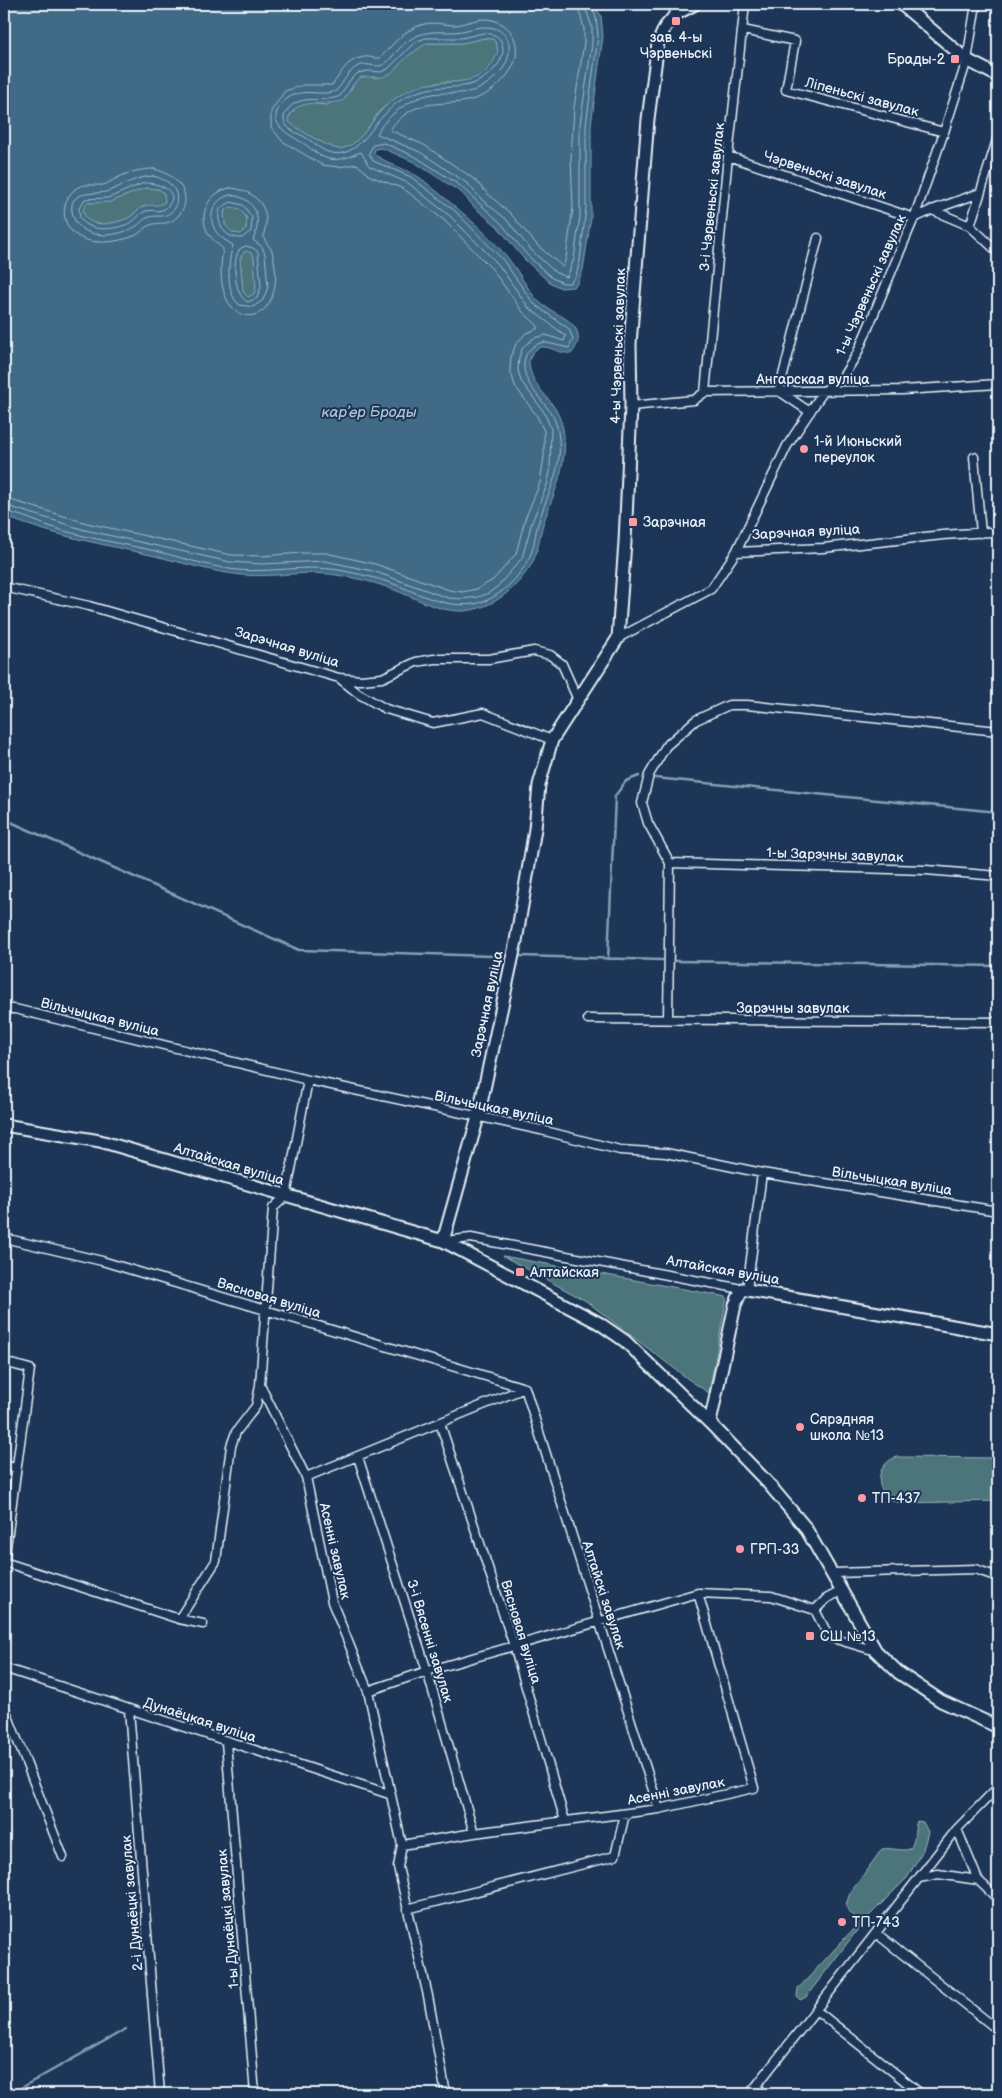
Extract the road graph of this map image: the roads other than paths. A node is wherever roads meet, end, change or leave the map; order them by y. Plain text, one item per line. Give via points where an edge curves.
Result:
1 (694, 4) edge
2 (745, 4) edge
3 (901, 4) edge
4 (976, 4) edge
5 (743, 30) junction
6 (967, 60) junction
7 (998, 76) edge
8 (944, 132) junction
9 (998, 137) edge
10 (728, 156) junction
11 (980, 193) junction
12 (932, 210) junction
13 (914, 218) junction
14 (970, 226) junction
15 (818, 238) dead end
16 (998, 252) edge
17 (998, 384) edge
18 (778, 391) junction
19 (705, 392) junction
20 (823, 392) junction
21 (631, 406) junction
22 (810, 412) junction
23 (974, 457) dead end
24 (981, 533) junction
25 (998, 535) edge
26 (736, 552) junction
27 (4, 587) edge
28 (618, 638) junction
29 (340, 678) junction
30 (578, 700) junction
31 (998, 731) edge
32 (552, 740) junction
33 (670, 863) junction
34 (998, 876) edge
35 (588, 1019) dead end
36 (668, 1019) junction
37 (998, 1022) edge
38 (4, 1027) edge
39 (308, 1080) junction
40 (478, 1117) junction
41 (4, 1125) edge
42 (762, 1173) junction
43 (286, 1196) junction
44 (998, 1211) edge
45 (4, 1238) edge
46 (444, 1242) junction
47 (745, 1289) junction
48 (265, 1310) junction
49 (998, 1334) edge
50 (4, 1362) edge
51 (260, 1385) junction
52 (525, 1388) junction
53 (440, 1423) junction
54 (710, 1423) junction
55 (358, 1457) junction
56 (4, 1465) edge
57 (15, 1468) junction
58 (306, 1477) junction
59 (4, 1562) edge
60 (833, 1573) junction
61 (998, 1578) edge
62 (841, 1591) junction
63 (698, 1593) junction
64 (815, 1610) junction
65 (179, 1619) junction
66 (599, 1621) junction
67 (203, 1624) dead end
68 (514, 1646) junction
69 (876, 1651) junction
70 (4, 1668) edge
71 (427, 1671) junction
72 (368, 1691) junction
73 (4, 1706) edge
74 (129, 1710) junction
75 (998, 1727) edge
76 (226, 1742) junction
77 (998, 1787) edge
78 (389, 1794) junction
79 (991, 1794) junction
80 (998, 1800) edge
81 (659, 1809) junction
82 (625, 1814) junction
83 (564, 1821) junction
84 (957, 1829) junction
85 (474, 1833) junction
86 (402, 1845) junction
87 (63, 1858) dead end
88 (919, 1878) junction
89 (978, 1880) junction
90 (998, 1899) edge
91 (406, 1909) junction
92 (876, 1933) junction
93 (816, 2010) junction
94 (998, 2030) edge
95 (756, 2087) junction
96 (160, 2094) edge
97 (255, 2094) edge
98 (446, 2094) edge
99 (750, 2094) edge
100 (765, 2094) edge
101 (921, 2094) edge

1 - 21 main road, 4-ы Чэрвеньскі завулак via 676,14 658,43 641,195 630,344
2 - 5 street, 3-і Чэрвеньскі завулак
3 - 6 main road
4 - 6 street, 1-ы Чэрвеньскі завулак
5 - 8 street, Ліпеньскі завулак via 795,41 786,90
5 - 10 street, 3-і Чэрвеньскі завулак
6 - 7 main road
6 - 8 street, 1-ы Чэрвеньскі завулак
8 - 13 street, 1-ы Чэрвеньскі завулак
9 - 11 street
10 - 13 street, Чэрвеньскі завулак
10 - 19 street, 3-і Чэрвеньскі завулак
11 - 12 street
11 - 14 street
12 - 13 street
12 - 14 street
13 - 20 street, 1-ы Чэрвеньскі завулак via 857,354 842,378
14 - 16 street
15 - 18 street
17 - 20 street, Ангарская вуліца
18 - 19 street, Ангарская вуліца
18 - 20 street, Ангарская вуліца
18 - 22 street
19 - 21 street, Ангарская вуліца via 694,400
20 - 22 street, 1-ы Чэрвеньскі завулак
21 - 28 main road, 4-ы Чэрвеньскі завулак
22 - 26 street, 1-ы Чэрвеньскі завулак via 787,446
23 - 24 street
24 - 25 street, Зарэчная вуліца
24 - 26 street, Зарэчная вуліца via 824,548
26 - 28 street, Зарэчная вуліца via 712,589
27 - 29 street, Зарэчная вуліца via 117,614
28 - 30 main road, Зарэчная вуліца
29 - 30 street via 382,678 425,660 489,660 534,651 550,655 562,664
29 - 32 street, Зарэчная вуліца via 359,694 386,709 433,723 483,714
30 - 32 main road, Зарэчная вуліца
31 - 33 street via 747,705 729,705 713,711 696,720 666,746 649,775 642,803 648,823
32 - 40 main road, Зарэчная вуліца via 539,785 516,941
33 - 34 street, 1-ы Зарэчны завулак via 926,870
33 - 36 street
35 - 36 street, Зарэчны завулак
36 - 37 street, Зарэчны завулак
38 - 39 street, Вільчыцкая вуліца via 5,1013 15,1009
39 - 40 street, Вільчыцкая вуліца
39 - 43 street
40 - 42 street, Вільчыцкая вуліца via 620,1150 666,1153
40 - 46 main road, Зарэчная вуліца
41 - 43 main road, Алтайская вуліца via 100,1140
42 - 44 street, Вільчыцкая вуліца
42 - 47 street
43 - 46 main road, Алтайская вуліца
43 - 48 street via 273,1208
45 - 48 street, Вясновая вуліца via 102,1261
46 - 47 street, Алтайская вуліца via 471,1238
46 - 54 main road, Алтайская вуліца via 599,1323 625,1341
47 - 49 main road, Алтайская вуліца
47 - 54 main road via 735,1305
48 - 51 street
48 - 52 street, Вясновая вуліца
50 - 57 street via 30,1368
51 - 58 street, Асенні завулак
51 - 65 street via 256,1406 236,1432 231,1446 216,1561
52 - 53 street
52 - 66 street, Алтайскі завулак
53 - 55 street
53 - 68 street, Вясновая вуліца
54 - 60 main road, Алтайская вуліца via 805,1527
55 - 58 street
55 - 71 street, 3-і Вясенні завулак
56 - 57 street
57 - 59 street
58 - 72 street, Асенні завулак via 332,1602
59 - 65 street
60 - 61 street via 975,1570
60 - 62 main road, Алтайская вуліца
62 - 64 street
62 - 69 main road, Алтайская вуліца
63 - 64 street via 772,1596
63 - 66 street
63 - 81 street, Асенні завулак via 754,1788
64 - 69 street via 829,1637
65 - 67 street
66 - 68 street
66 - 81 street, Алтайскі завулак
68 - 71 street
68 - 83 street, Вясновая вуліца
69 - 75 main road, Алтайская вуліца via 899,1673 941,1700
70 - 74 street, Дунаёцкая вуліца
71 - 72 street
71 - 85 street, 3-і Вясенні завулак
72 - 78 street, Асенні завулак
73 - 87 street
74 - 76 street, Дунаёцкая вуліца
74 - 96 street, 2-і Дунаёцкі завулак
76 - 78 street, Дунаёцкая вуліца
76 - 97 street, 1-ы Дунаёцкі завулак
77 - 79 street
78 - 86 street, Асенні завулак
79 - 80 street
79 - 84 street
81 - 82 street, Асенні завулак
82 - 83 street, Асенні завулак
82 - 91 street via 615,1856
83 - 85 street, Асенні завулак
84 - 88 street
84 - 89 street
85 - 86 street, Асенні завулак
86 - 91 street, Асенні завулак via 398,1867
88 - 89 street via 938,1874
88 - 92 street
89 - 90 street
91 - 98 street, Асенні завулак via 428,1996
92 - 93 street
92 - 94 street
93 - 95 street
93 - 101 street
95 - 99 street
95 - 100 street

